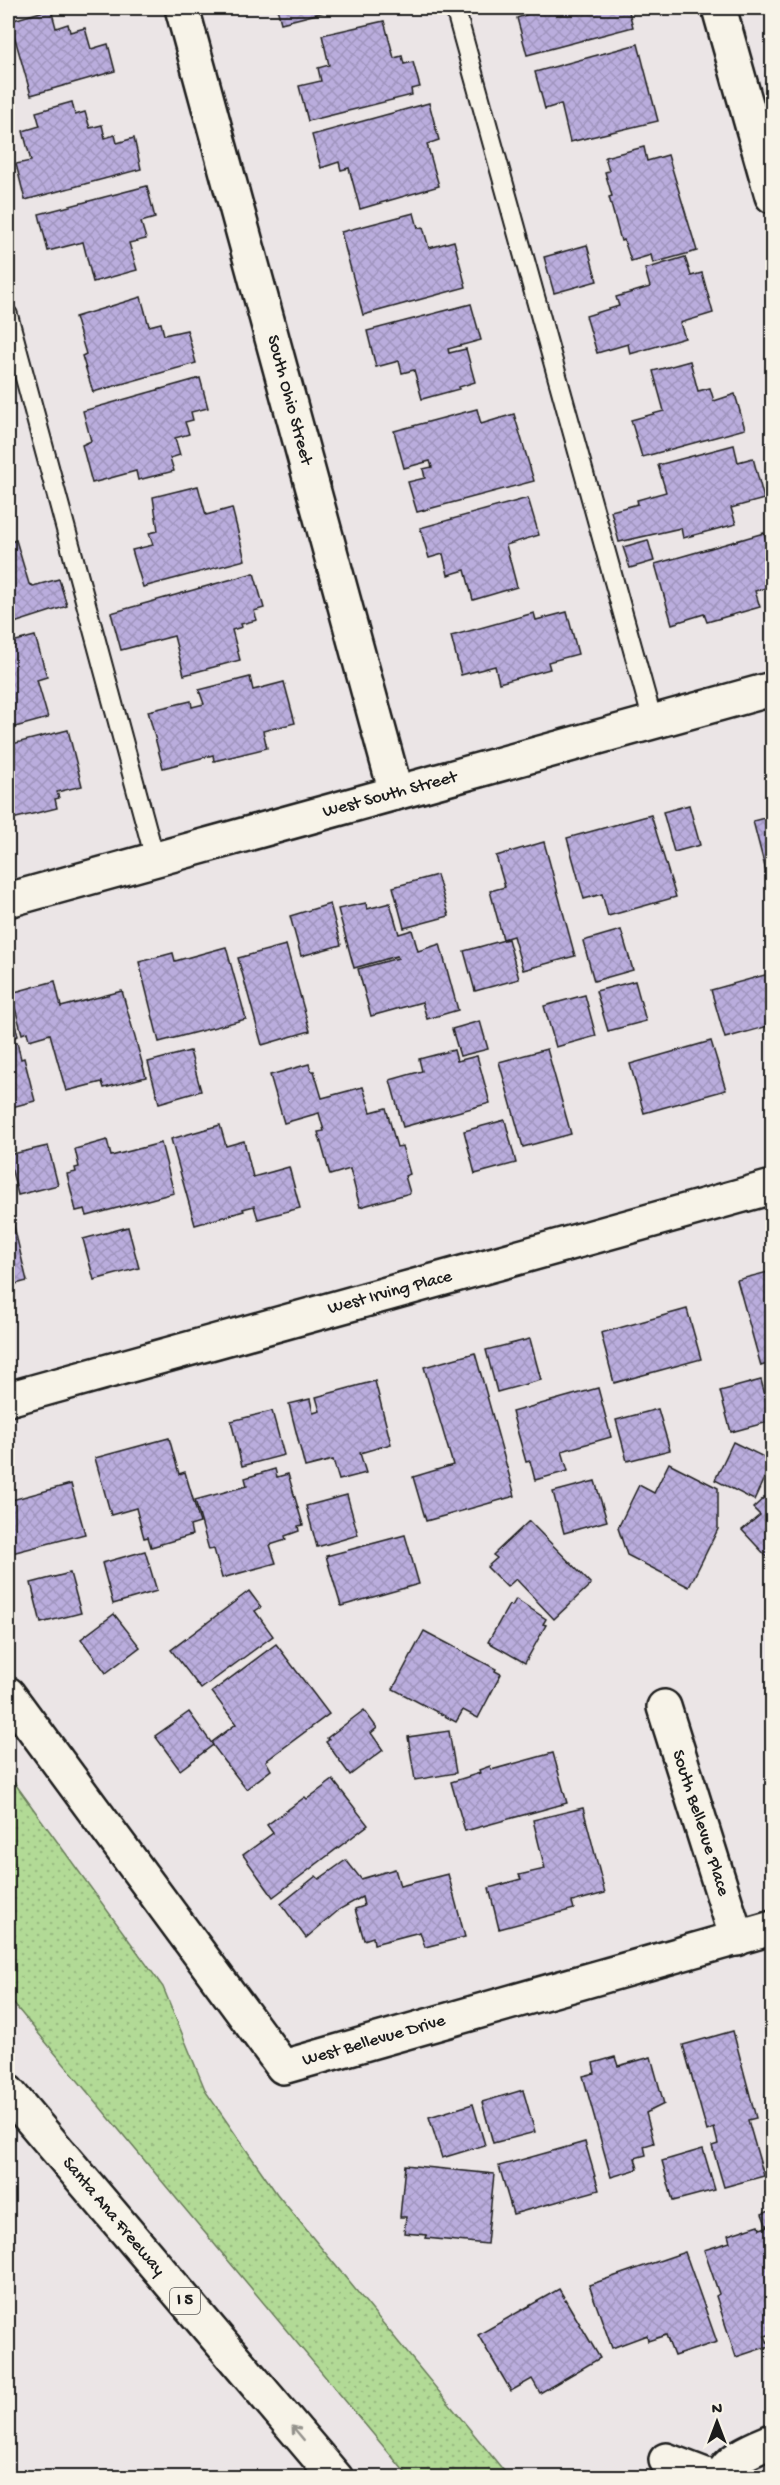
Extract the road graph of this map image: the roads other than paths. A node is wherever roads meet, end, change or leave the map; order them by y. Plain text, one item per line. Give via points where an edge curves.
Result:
1 (182, 8) edge
2 (455, 8) edge
3 (719, 8) edge
4 (772, 196) edge
5 (8, 315) edge
6 (772, 689) edge
7 (653, 722) junction
8 (396, 793) junction
9 (155, 859) junction
10 (8, 900) edge
11 (772, 1187) edge
12 (8, 1399) edge
13 (8, 1694) edge
14 (664, 1707) dead end
15 (772, 1928) edge
16 (737, 1938) junction
17 (8, 2092) edge
18 (772, 2441) edge
19 (666, 2460) dead end
20 (336, 2478) edge
21 (713, 2478) edge
22 (720, 2478) edge

1 - 8 main road, South Ohio Street
2 - 7 lane
3 - 4 main road
5 - 9 lane
6 - 7 main road, West South Street
7 - 8 main road, West South Street
8 - 9 main road, West South Street
9 - 10 main road, West South Street
11 - 12 main road, West Irving Place
13 - 16 main road, West Bellevue Drive via 283,2067
14 - 16 main road, South Bellevue Place
15 - 16 main road, West Bellevue Drive
20 -> 17 main road, Santa Ana Freeway / I 5
18 - 22 main road via 732,2462
19 - 21 main road

